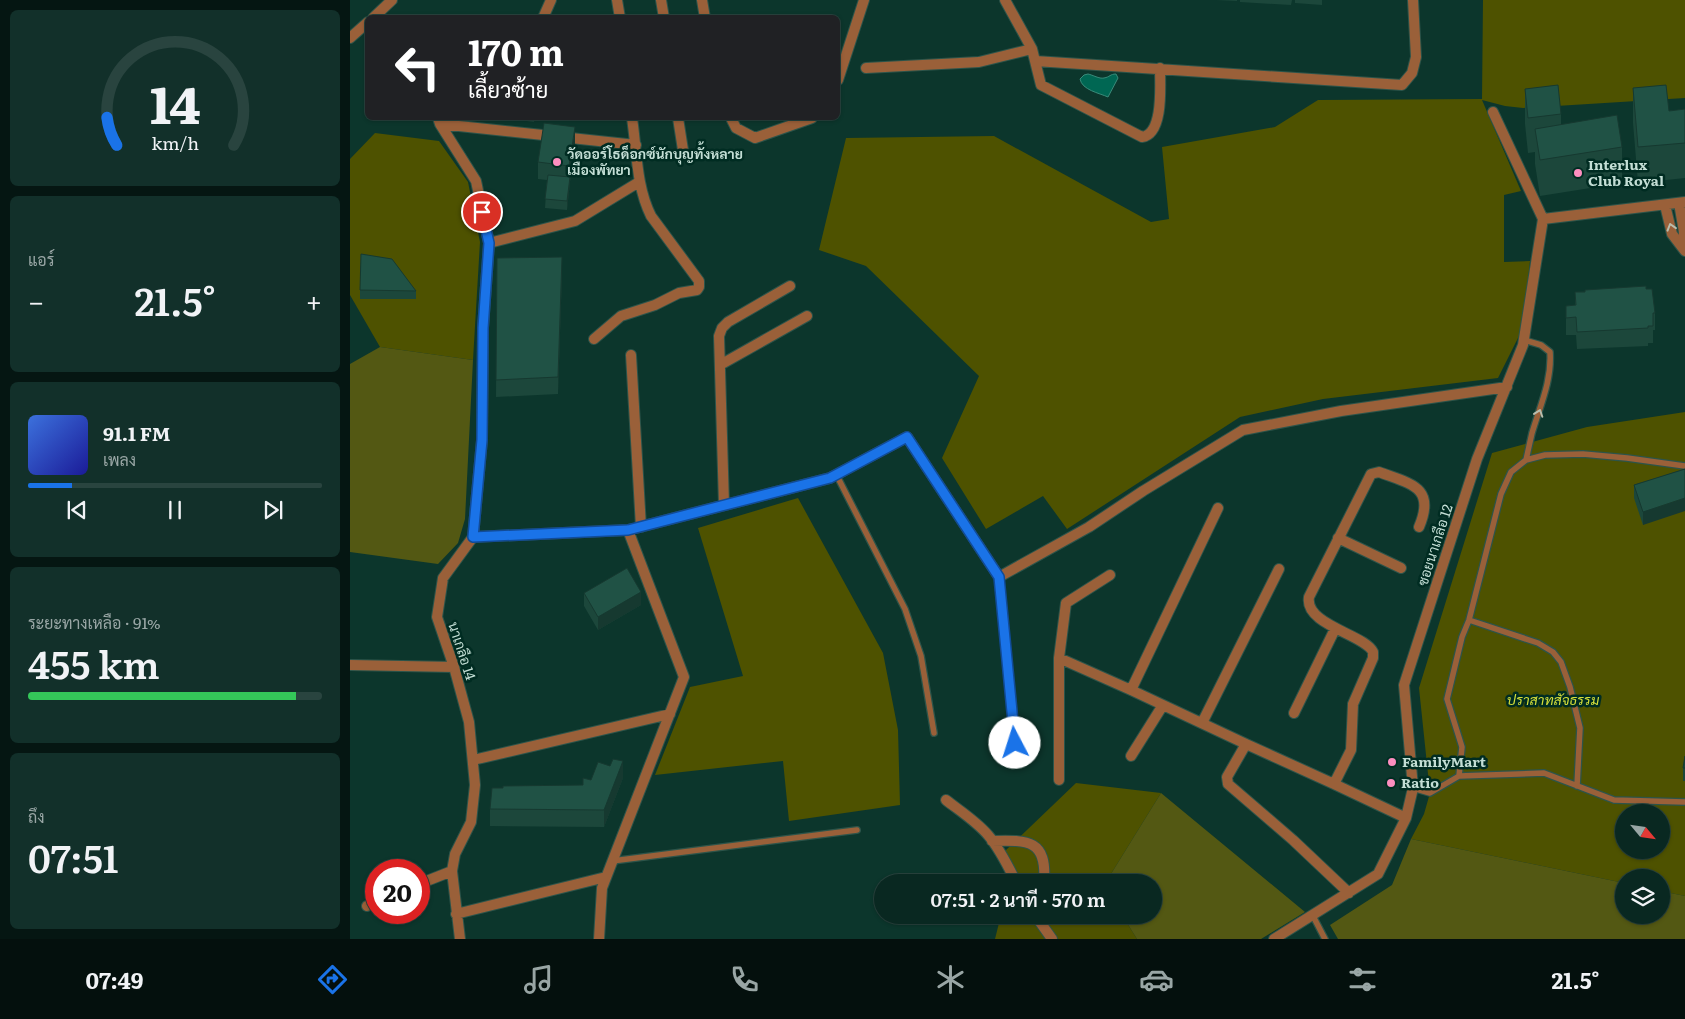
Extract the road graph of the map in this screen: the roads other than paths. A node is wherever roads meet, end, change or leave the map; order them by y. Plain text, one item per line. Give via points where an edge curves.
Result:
1 (392, 0) edge
2 (551, 0) edge
3 (617, 0) edge
4 (661, 0) edge
5 (702, 0) edge
6 (864, 0) edge
7 (1005, 0) edge
8 (1413, 0) edge
9 (376, 15) edge
10 (544, 15) edge
11 (620, 15) edge
12 (664, 15) edge
13 (704, 15) edge
14 (365, 25) edge
15 (350, 38) edge
16 (1032, 49) junction
17 (1035, 61) junction
18 (866, 68) dead end
19 (1160, 68) junction
20 (840, 74) edge
21 (1493, 112) dead end
22 (632, 120) edge
23 (678, 120) edge
24 (733, 120) edge
25 (806, 120) edge
26 (439, 121) edge
27 (636, 145) junction
28 (683, 150) dead end
29 (639, 182) junction
30 (1682, 203) edge
31 (1665, 205) junction
32 (1543, 219) junction
33 (489, 243) junction
34 (1684, 249) edge
35 (790, 286) dead end
36 (807, 316) dead end
37 (594, 339) dead end
38 (1524, 340) junction
39 (631, 355) dead end
40 (720, 365) junction
41 (1507, 387) junction
42 (1526, 460) junction
43 (1685, 466) edge
44 (836, 474) junction
45 (724, 505) junction
46 (1218, 508) dead end
47 (641, 527) junction
48 (1420, 527) dead end
49 (628, 530) junction
50 (473, 537) junction
51 (1338, 538) junction
52 (1401, 568) dead end
53 (1279, 569) dead end
54 (1110, 575) dead end
55 (999, 577) junction
56 (1469, 620) junction
57 (1335, 629) junction
58 (1059, 658) junction
59 (350, 664) edge
60 (454, 667) junction
61 (1131, 690) junction
62 (1163, 705) junction
63 (1294, 713) dead end
64 (670, 714) junction
65 (1202, 723) junction
66 (934, 733) dead end
67 (1015, 743) dead end
68 (1246, 744) junction
69 (1130, 756) dead end
70 (473, 760) junction
71 (1459, 776) junction
72 (1060, 780) dead end
73 (1334, 784) junction
74 (1577, 786) junction
75 (1413, 788) junction
76 (946, 800) dead end
77 (1685, 802) edge
78 (1406, 818) junction
79 (857, 830) dead end
80 (992, 841) junction
81 (612, 862) junction
82 (452, 871) junction
83 (1012, 874) edge
84 (1045, 874) edge
85 (606, 877) junction
86 (430, 880) edge
87 (1349, 893) junction
88 (456, 914) junction
89 (1313, 916) junction
90 (1042, 924) edge
91 (460, 939) edge
92 (598, 939) edge
93 (1052, 939) edge
94 (1274, 939) edge
95 (1325, 939) edge

1 - 9 street
2 - 10 street
3 - 11 street
4 - 12 street
5 - 13 street
6 - 20 street
7 - 16 street
8 - 19 street via 1416,57 1412,73 1402,85
14 - 15 street
16 - 17 street
16 - 18 street via 979,62
17 - 19 street
17 - 19 street via 1044,88 1146,138 1160,115
21 - 32 street
22 - 27 street
23 - 28 street
24 - 25 street via 736,128 755,138
26 - 27 street
26 - 33 street via 476,181
27 - 29 street
29 - 33 street via 576,221
29 - 37 street via 651,216 700,286 697,290 670,296 655,305 621,316
30 - 31 street
30 - 34 street
31 - 32 street
34 -> 31 street via 1672,234
32 - 38 street, ซอยนาเกลือ 12
33 - 50 street via 483,328 482,440
35 - 40 street via 722,328 719,336
36 - 40 street
38 - 41 street, ซอยนาเกลือ 12
42 -> 38 lane via 1551,366 1550,352 1541,345
39 - 47 street
40 - 45 street
41 - 55 street via 1341,411 1243,430 1089,526
41 - 75 street, ซอยนาเกลือ 12 via 1477,459 1404,685
42 - 43 lane via 1545,455 1583,454
42 - 56 lane via 1511,472 1501,494
44 - 45 street
44 - 55 street via 907,437
44 - 66 lane via 905,609 920,656
45 - 47 street
46 - 61 street
47 - 49 street
48 - 51 street via 1426,506 1420,490 1376,472 1366,482
49 - 50 street
49 - 64 street via 684,677
50 - 60 street, นาเกลือ 14 via 443,578 437,617
51 - 52 street
51 - 57 street via 1309,601 1315,613
53 - 65 street
54 - 58 street via 1066,603
55 - 67 lane
56 - 71 lane via 1446,700 1462,747
56 - 74 lane via 1538,643 1553,652 1561,662 1580,728
57 - 63 street
57 - 73 street via 1368,646 1373,652 1353,704 1351,750
58 - 61 street
58 - 72 street
59 - 60 street
60 - 70 street, นาเกลือ 14 via 469,722
61 - 62 street
62 - 65 street
62 - 69 street
64 - 70 street
64 - 81 street
65 - 68 street
68 - 73 street
68 - 87 street via 1228,774 1228,784
70 - 82 street, นาเกลือ 14 via 475,785 470,822
71 - 74 lane via 1544,773
71 - 75 lane via 1430,793
73 - 78 street
74 - 77 lane via 1614,800
75 - 78 street, ซอยนาเกลือ 12
76 - 80 street via 978,825
78 - 87 street, ซอยนาเกลือ 12 via 1378,874
79 - 81 lane
80 - 83 street
80 - 84 street via 1013,840 1035,846 1043,857
81 - 85 street
82 - 86 street
82 - 88 street, นาเกลือ 14
85 - 88 street
85 - 92 street via 602,888
87 - 89 street, ซอยนาเกลือ 12
88 - 91 street, นาเกลือ 14
89 - 94 street, ซอยนาเกลือ 12
89 - 95 lane
90 - 93 street

